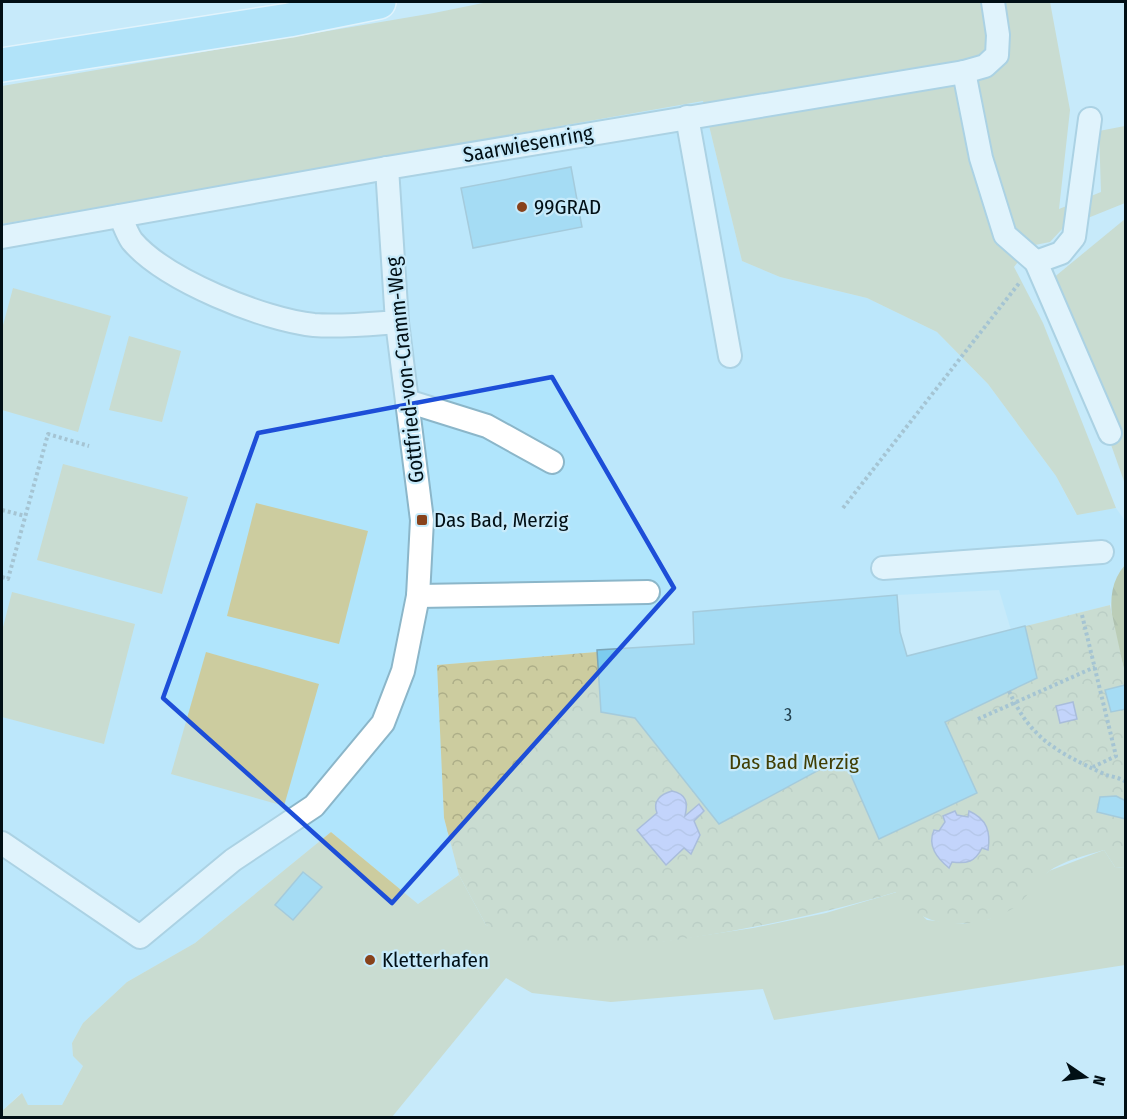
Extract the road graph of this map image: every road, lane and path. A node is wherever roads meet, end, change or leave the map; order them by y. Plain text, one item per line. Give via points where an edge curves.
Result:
1 (379, 2) edge
2 (993, 2) edge
3 (2, 65) edge
4 (964, 72) junction
5 (687, 117) junction
6 (1090, 119) dead end
7 (387, 168) junction
8 (120, 216) junction
9 (2, 237) edge
10 (1036, 262) junction
11 (397, 322) junction
12 (730, 356) dead end
13 (407, 401) junction
14 (1110, 433) dead end
15 (89, 446) dead end
16 (552, 462) dead end
17 (843, 508) dead end
18 (2, 510) edge
19 (25, 516) junction
20 (1102, 552) dead end
21 (883, 568) dead end
22 (2, 577) edge
23 (648, 592) dead end
24 (418, 596) junction
25 (1082, 615) dead end
26 (1095, 667) junction
27 (1009, 691) dead end
28 (1014, 703) junction
29 (978, 720) dead end
30 (1092, 766) junction
31 (1125, 782) edge
32 (2, 843) edge

1 - 3 highway via 290,20
2 - 4 street, Saarwiesenring via 997,55 986,66
4 - 5 street, Saarwiesenring
4 - 10 street via 981,158 1005,235
5 - 7 street, Saarwiesenring
5 - 12 street
6 - 10 street via 1074,237 1061,253
7 - 8 street, Saarwiesenring
7 - 11 street, Gottfried-von-Cramm-Weg
8 - 9 street, Saarwiesenring
8 - 11 street via 131,240 156,264 196,286 258,311 313,325
10 - 14 street
10 - 17 path
11 - 13 street, Gottfried-von-Cramm-Weg
13 - 16 street via 486,426
13 - 24 street, Gottfried-von-Cramm-Weg via 422,520
15 - 19 path via 48,434
18 - 19 path
19 - 22 path via 8,579
20 - 21 street
23 - 24 street
24 - 32 street, Gottfried-von-Cramm-Weg via 403,671 383,723 355,758 314,806 233,860 140,937
25 - 26 path
26 - 28 path
26 - 30 path via 1116,756
27 - 28 path
28 - 29 path
28 - 30 path via 1032,731 1047,745
30 - 31 path

